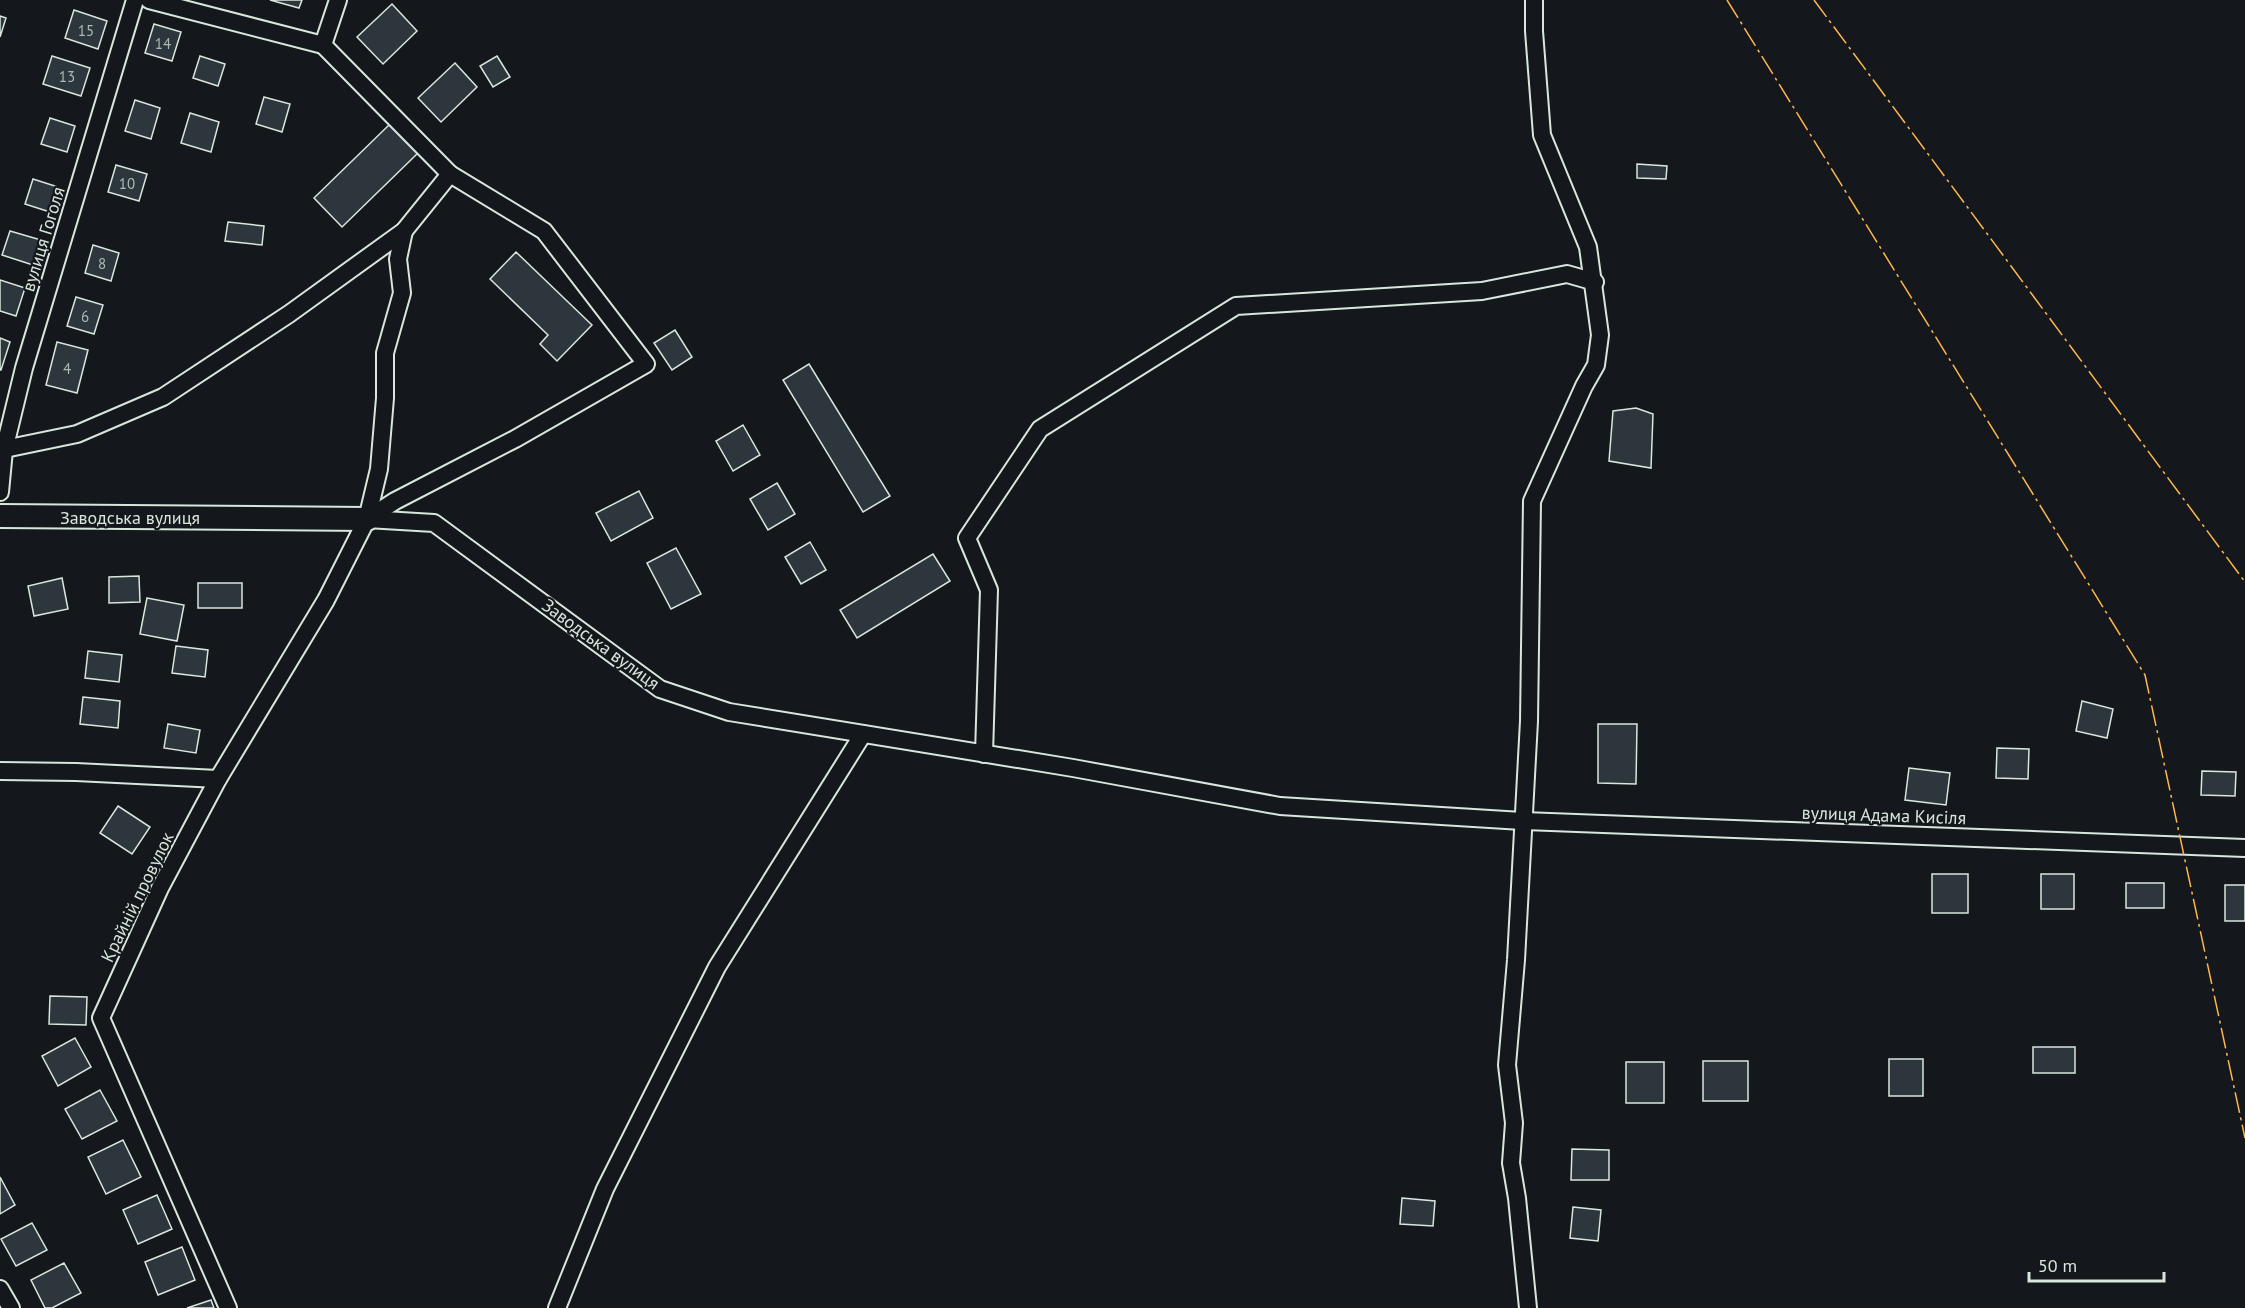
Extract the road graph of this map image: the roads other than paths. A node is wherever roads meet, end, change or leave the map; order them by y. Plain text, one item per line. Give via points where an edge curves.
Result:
1 (135, 0) edge
2 (149, 0) edge
3 (338, 0) edge
4 (1534, 0) edge
5 (323, 45) junction
6 (450, 174) junction
7 (404, 231) junction
8 (1594, 282) junction
9 (2, 450) edge
10 (0, 492) edge
11 (0, 516) edge
12 (367, 519) junction
13 (863, 734) junction
14 (990, 755) junction
15 (0, 771) edge
16 (218, 779) junction
17 (1522, 821) junction
18 (2245, 848) edge
19 (0, 1289) edge
20 (11, 1308) edge
21 (228, 1308) edge
22 (557, 1308) edge
23 (1528, 1308) edge

1 - 9 street, вулиця Гоголя
2 - 5 street
3 - 5 street
4 - 8 street via 1542,135 1588,247
5 - 6 street
6 - 7 street
6 - 12 street via 544,231 646,364
7 - 9 street via 289,314 163,397 77,434
7 - 12 street, Крайній провулок via 398,259 402,293 385,353 379,469
8 - 14 street via 1567,274 1482,291 1236,306 1041,429 967,538 989,590
8 - 17 street via 1600,335 1596,364 1532,501 1529,721
9 - 10 street, вулиця Гоголя
11 - 12 street, Заводська вулиця
12 - 13 street, Заводська вулиця via 434,523 660,689 729,712
12 - 16 street, Крайній провулок via 326,600
13 - 14 street, Заводська вулиця
13 - 22 street via 717,967 605,1189
14 - 17 street, вулиця Адама Кисіля via 1280,806
15 - 16 street
16 - 21 street, Крайній провулок via 160,888 101,1018
17 - 18 street, вулиця Адама Кисіля
17 - 23 street via 1507,1065 1514,1123 1512,1163
19 - 20 street

